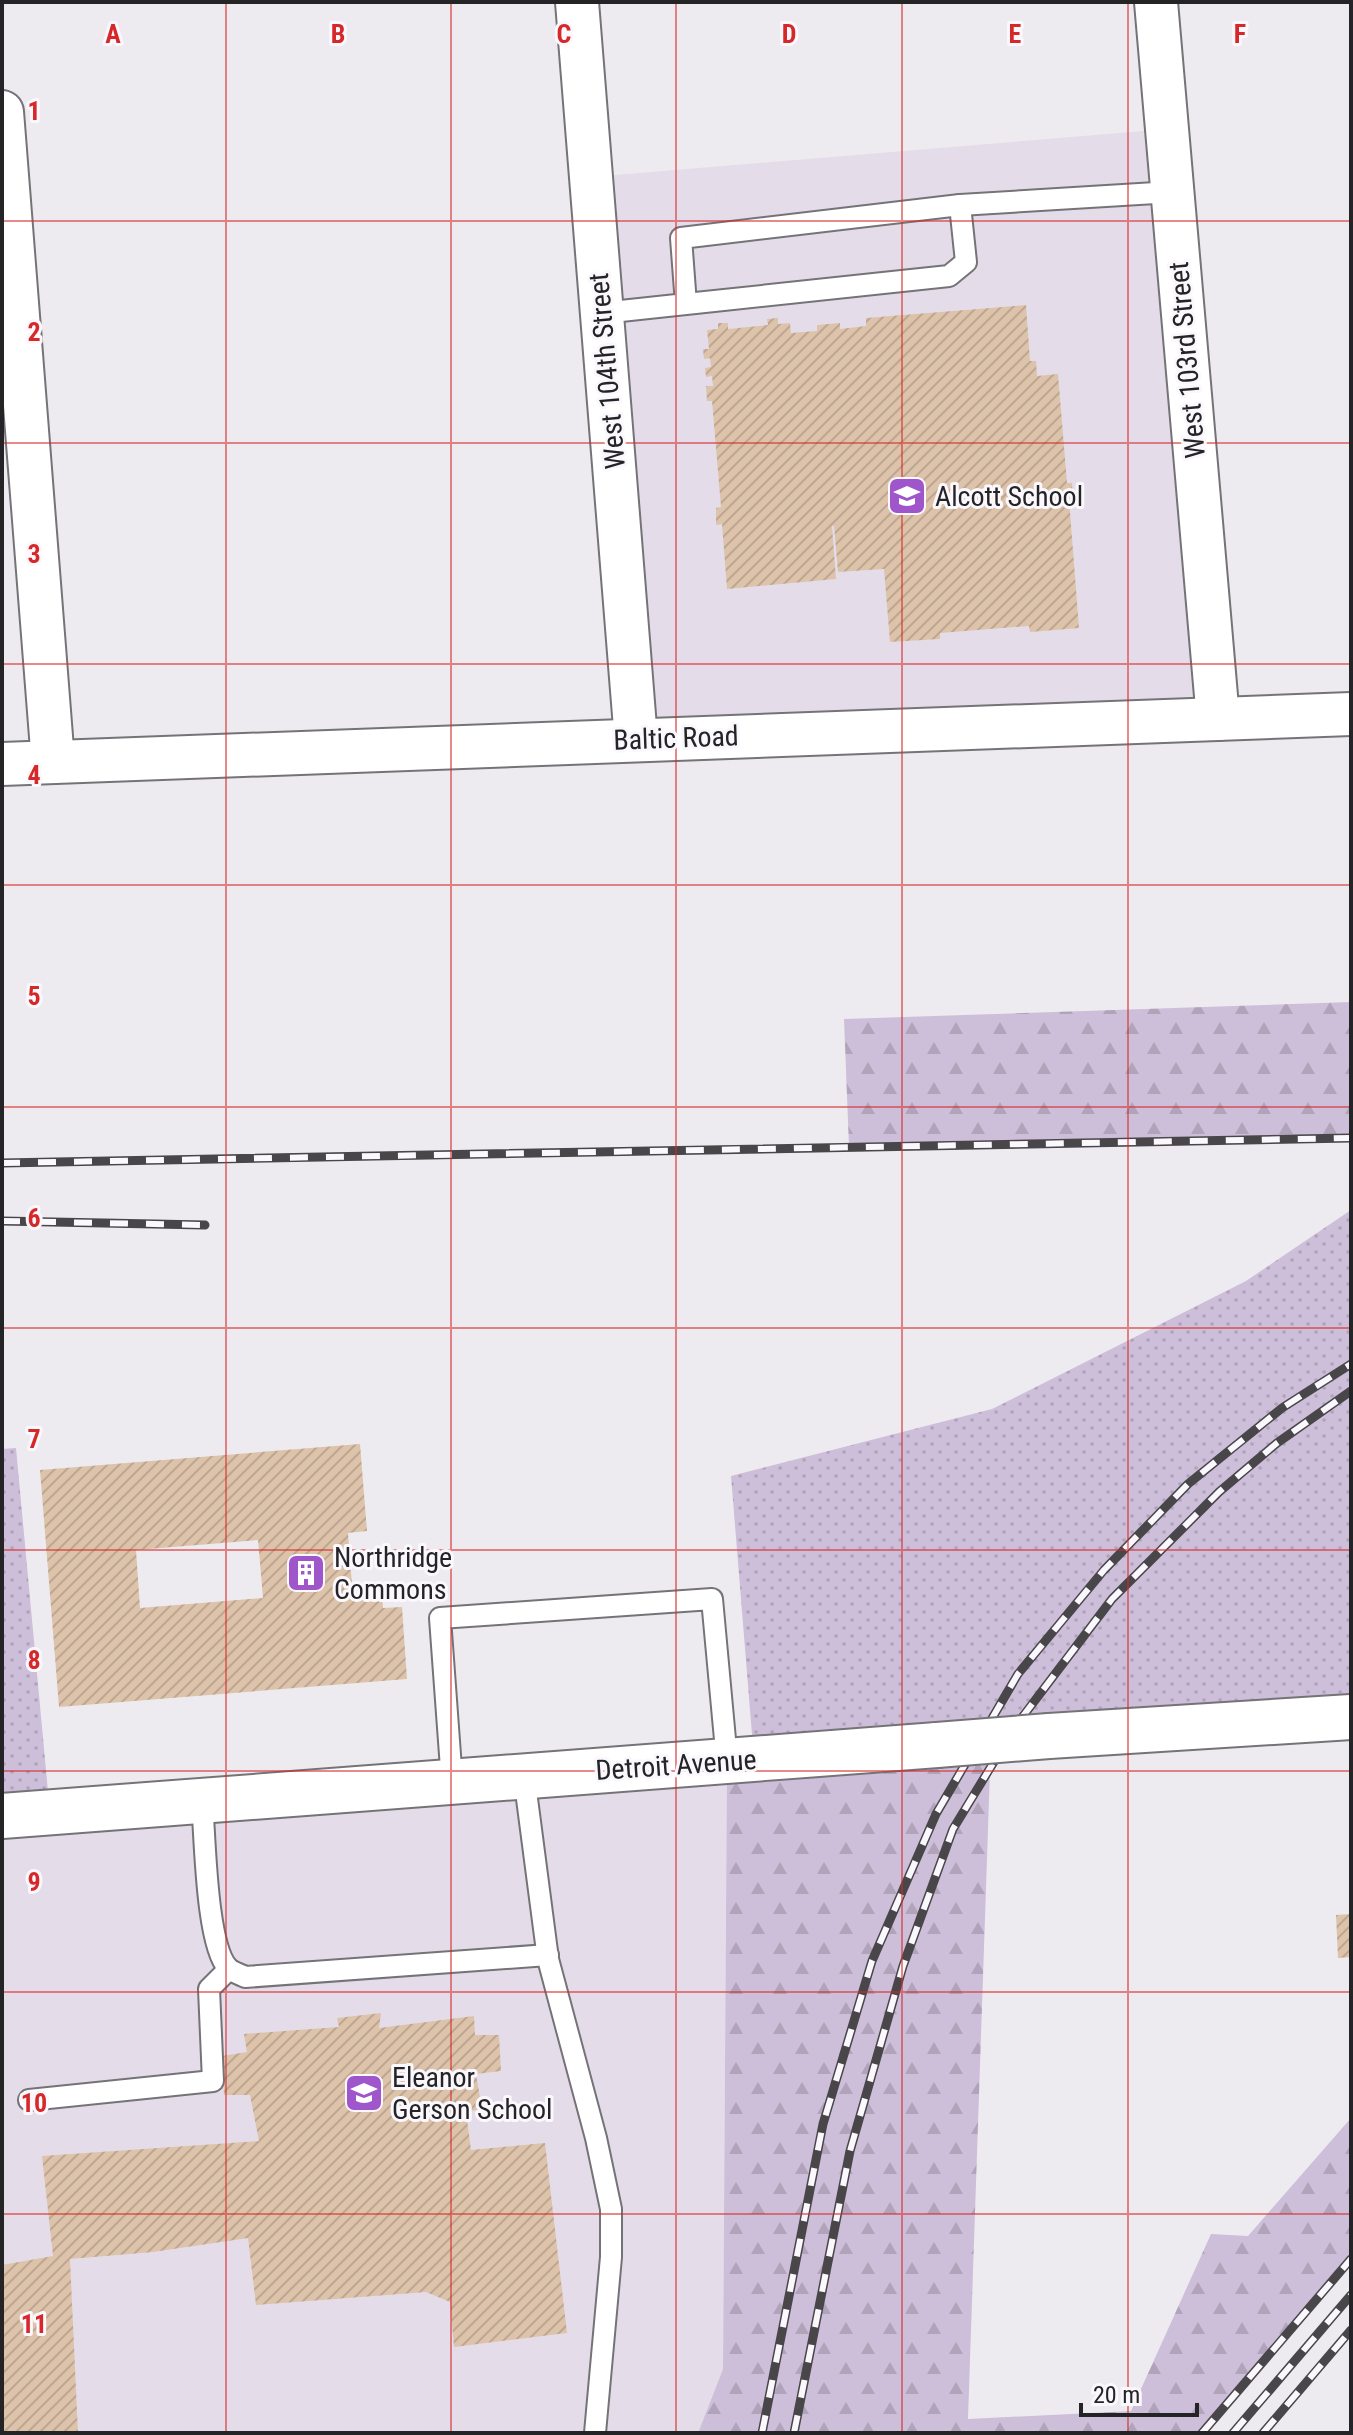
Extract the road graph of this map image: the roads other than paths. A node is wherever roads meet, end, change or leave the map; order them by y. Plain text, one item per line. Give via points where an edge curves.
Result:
1 (577, 2) edge
2 (1156, 2) edge
3 (2, 112) edge
4 (1172, 192) junction
5 (960, 205) junction
6 (686, 304) junction
7 (602, 313) junction
8 (1351, 714) edge
9 (1218, 719) junction
10 (636, 740) junction
11 (53, 762) junction
12 (2, 764) edge
13 (1351, 1717) edge
14 (727, 1761) junction
15 (524, 1776) junction
16 (452, 1782) junction
17 (202, 1801) junction
18 (2, 1816) edge
19 (548, 1955) junction
20 (229, 1969) junction
21 (29, 2100) dead end
22 (595, 2433) edge

1 - 7 street, West 104th Street
2 - 4 street, West 103rd Street
3 - 11 street
4 - 5 lane
4 - 9 street, West 103rd Street
5 - 6 lane via 966,262 949,276
5 - 6 lane via 681,238
6 - 7 lane
7 - 10 street, West 104th Street
8 - 9 street, Baltic Road
9 - 10 street, Baltic Road
10 - 11 street, Baltic Road
11 - 12 street, Baltic Road
13 - 14 main road, Detroit Avenue, bridge
14 - 15 main road, Detroit Avenue
14 - 16 lane via 712,1599 440,1618
15 - 16 main road, Detroit Avenue
15 - 19 lane
16 - 17 main road, Detroit Avenue
17 - 18 main road, Detroit Avenue
17 - 20 lane via 212,1927
19 - 20 lane via 245,1977
19 - 22 lane via 611,2209
20 - 21 lane via 209,1989 213,2081

